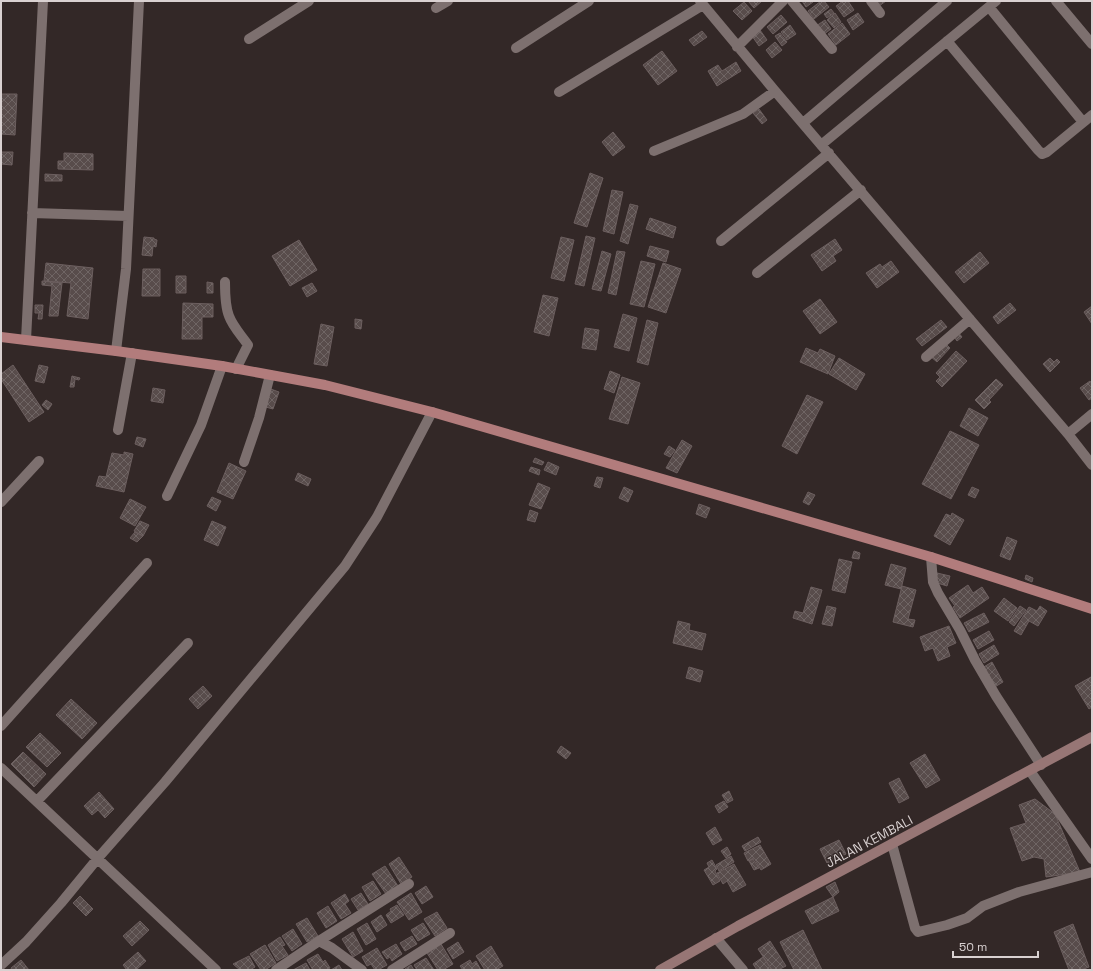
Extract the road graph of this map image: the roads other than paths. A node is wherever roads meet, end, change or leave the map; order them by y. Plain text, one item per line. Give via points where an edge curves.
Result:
1 (43, 1) edge
2 (139, 1) edge
3 (309, 1) edge
4 (448, 1) edge
5 (589, 1) edge
6 (783, 1) edge
7 (792, 1) edge
8 (871, 1) edge
9 (947, 1) edge
10 (1056, 1) edge
11 (702, 3) edge
12 (992, 4) edge
13 (436, 8) dead end
14 (880, 13) dead end
15 (249, 39) dead end
16 (947, 41) junction
17 (1092, 44) edge
18 (737, 47) junction
19 (516, 48) dead end
20 (832, 49) dead end
21 (775, 91) junction
22 (559, 92) dead end
23 (1092, 115) edge
24 (1083, 122) junction
25 (803, 123) junction
26 (821, 145) junction
27 (654, 151) dead end
28 (829, 153) junction
29 (861, 190) junction
30 (32, 213) junction
31 (128, 216) junction
32 (721, 241) dead end
33 (758, 273) dead end
34 (225, 282) dead end
35 (970, 319) junction
36 (1, 336) edge
37 (26, 340) junction
38 (116, 351) junction
39 (132, 353) junction
40 (926, 357) dead end
41 (222, 366) junction
42 (236, 369) junction
43 (270, 375) junction
44 (432, 412) junction
45 (1092, 414) edge
46 (118, 430) dead end
47 (1068, 434) junction
48 (39, 461) dead end
49 (244, 462) dead end
50 (1092, 465) edge
51 (167, 496) dead end
52 (1, 502) edge
53 (931, 557) junction
54 (147, 563) dead end
55 (1092, 609) edge
56 (188, 643) dead end
57 (1, 726) edge
58 (1092, 737) edge
59 (1041, 765) junction
60 (1, 768) edge
61 (1030, 771) junction
62 (37, 802) junction
63 (892, 844) junction
64 (98, 858) junction
65 (1092, 859) edge
66 (1092, 872) edge
67 (408, 884) dead end
68 (450, 933) dead end
69 (716, 938) junction
70 (320, 941) junction
71 (1, 965) edge
72 (216, 970) edge
73 (276, 970) edge
74 (362, 970) edge
75 (392, 970) edge
76 (660, 970) edge
77 (743, 970) edge

1 - 30 street
2 - 31 street
3 - 15 street
4 - 13 street
5 - 19 street
6 - 18 street
7 - 20 street
8 - 14 street
9 - 25 street
10 - 17 street
11 - 18 street
11 - 22 street
12 - 16 street
12 - 24 street
16 - 24 street via 1042,154
16 - 26 street
18 - 21 street
21 - 25 street
21 - 27 street via 743,114
23 - 24 street
25 - 26 street
26 - 28 street
28 - 29 street
28 - 32 street
29 - 33 street
29 - 35 street
30 - 31 street
30 - 37 street
31 - 38 street via 126,269
34 - 42 street via 229,316 248,345
35 - 40 street
35 - 47 street
36 - 37 main road
37 - 38 main road
38 - 39 main road
39 - 41 main road
39 - 46 street
41 - 42 main road
41 - 51 street via 201,425
42 - 43 main road
43 - 44 main road via 326,385
43 - 49 street
44 - 53 main road
44 - 64 street via 377,517 345,566 165,782
45 - 47 street
47 - 50 street
48 - 52 street
53 - 55 main road
53 - 59 street via 933,582 938,593 996,696
54 - 57 street
56 - 62 street
58 - 59 street, JALAN KEMBALI
59 - 61 street, JALAN KEMBALI
60 - 62 street
61 - 63 street, JALAN KEMBALI
61 - 65 street
62 - 64 street
63 - 66 street via 915,928 921,933 967,918 983,906 1019,892
63 - 69 street, JALAN KEMBALI
64 - 71 street via 26,942
64 - 72 street
67 - 70 street
68 - 75 street
69 - 76 street, JALAN KEMBALI
69 - 77 street
70 - 73 street
70 - 74 street

